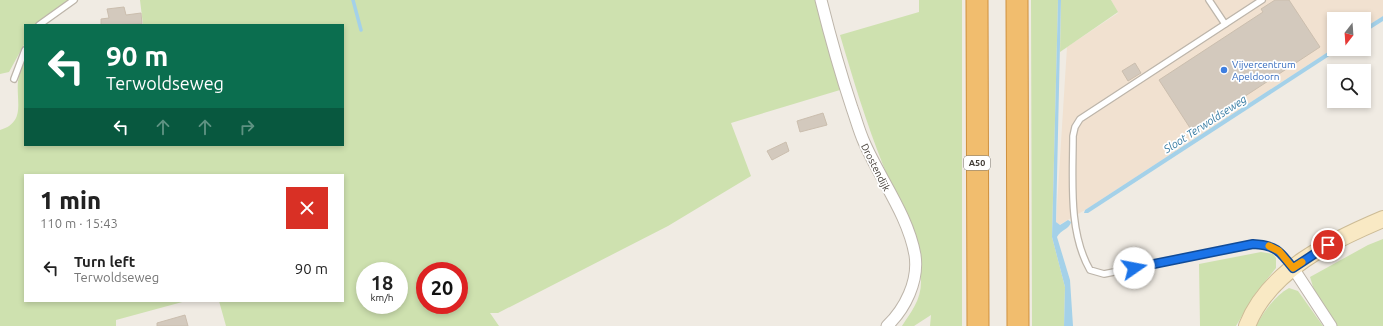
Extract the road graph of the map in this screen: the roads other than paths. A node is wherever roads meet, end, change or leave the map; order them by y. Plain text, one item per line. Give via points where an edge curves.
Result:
1 (74, 0) edge
2 (821, 0) edge
3 (977, 0) edge
4 (1017, 0) edge
5 (1209, 0) edge
6 (1262, 0) edge
7 (40, 24) edge
8 (1225, 24) junction
9 (24, 53) edge
10 (14, 79) dead end
11 (1383, 219) edge
12 (1293, 268) junction
13 (887, 326) edge
14 (978, 326) edge
15 (1018, 326) edge
16 (1247, 326) edge
17 (1331, 326) edge

1 - 7 lane
2 - 13 street, Drostendijk via 837,65 863,141 908,230 915,256 911,287 902,308
3 - 14 highway, A50
4 - 15 highway
5 - 8 lane
6 - 8 lane
8 - 12 lane via 1087,113 1075,127 1072,203 1083,257 1090,270 1104,274 1253,244 1266,245 1279,251
9 - 10 lane
11 - 12 street via 1340,237
12 - 16 street via 1265,294
12 - 17 street

